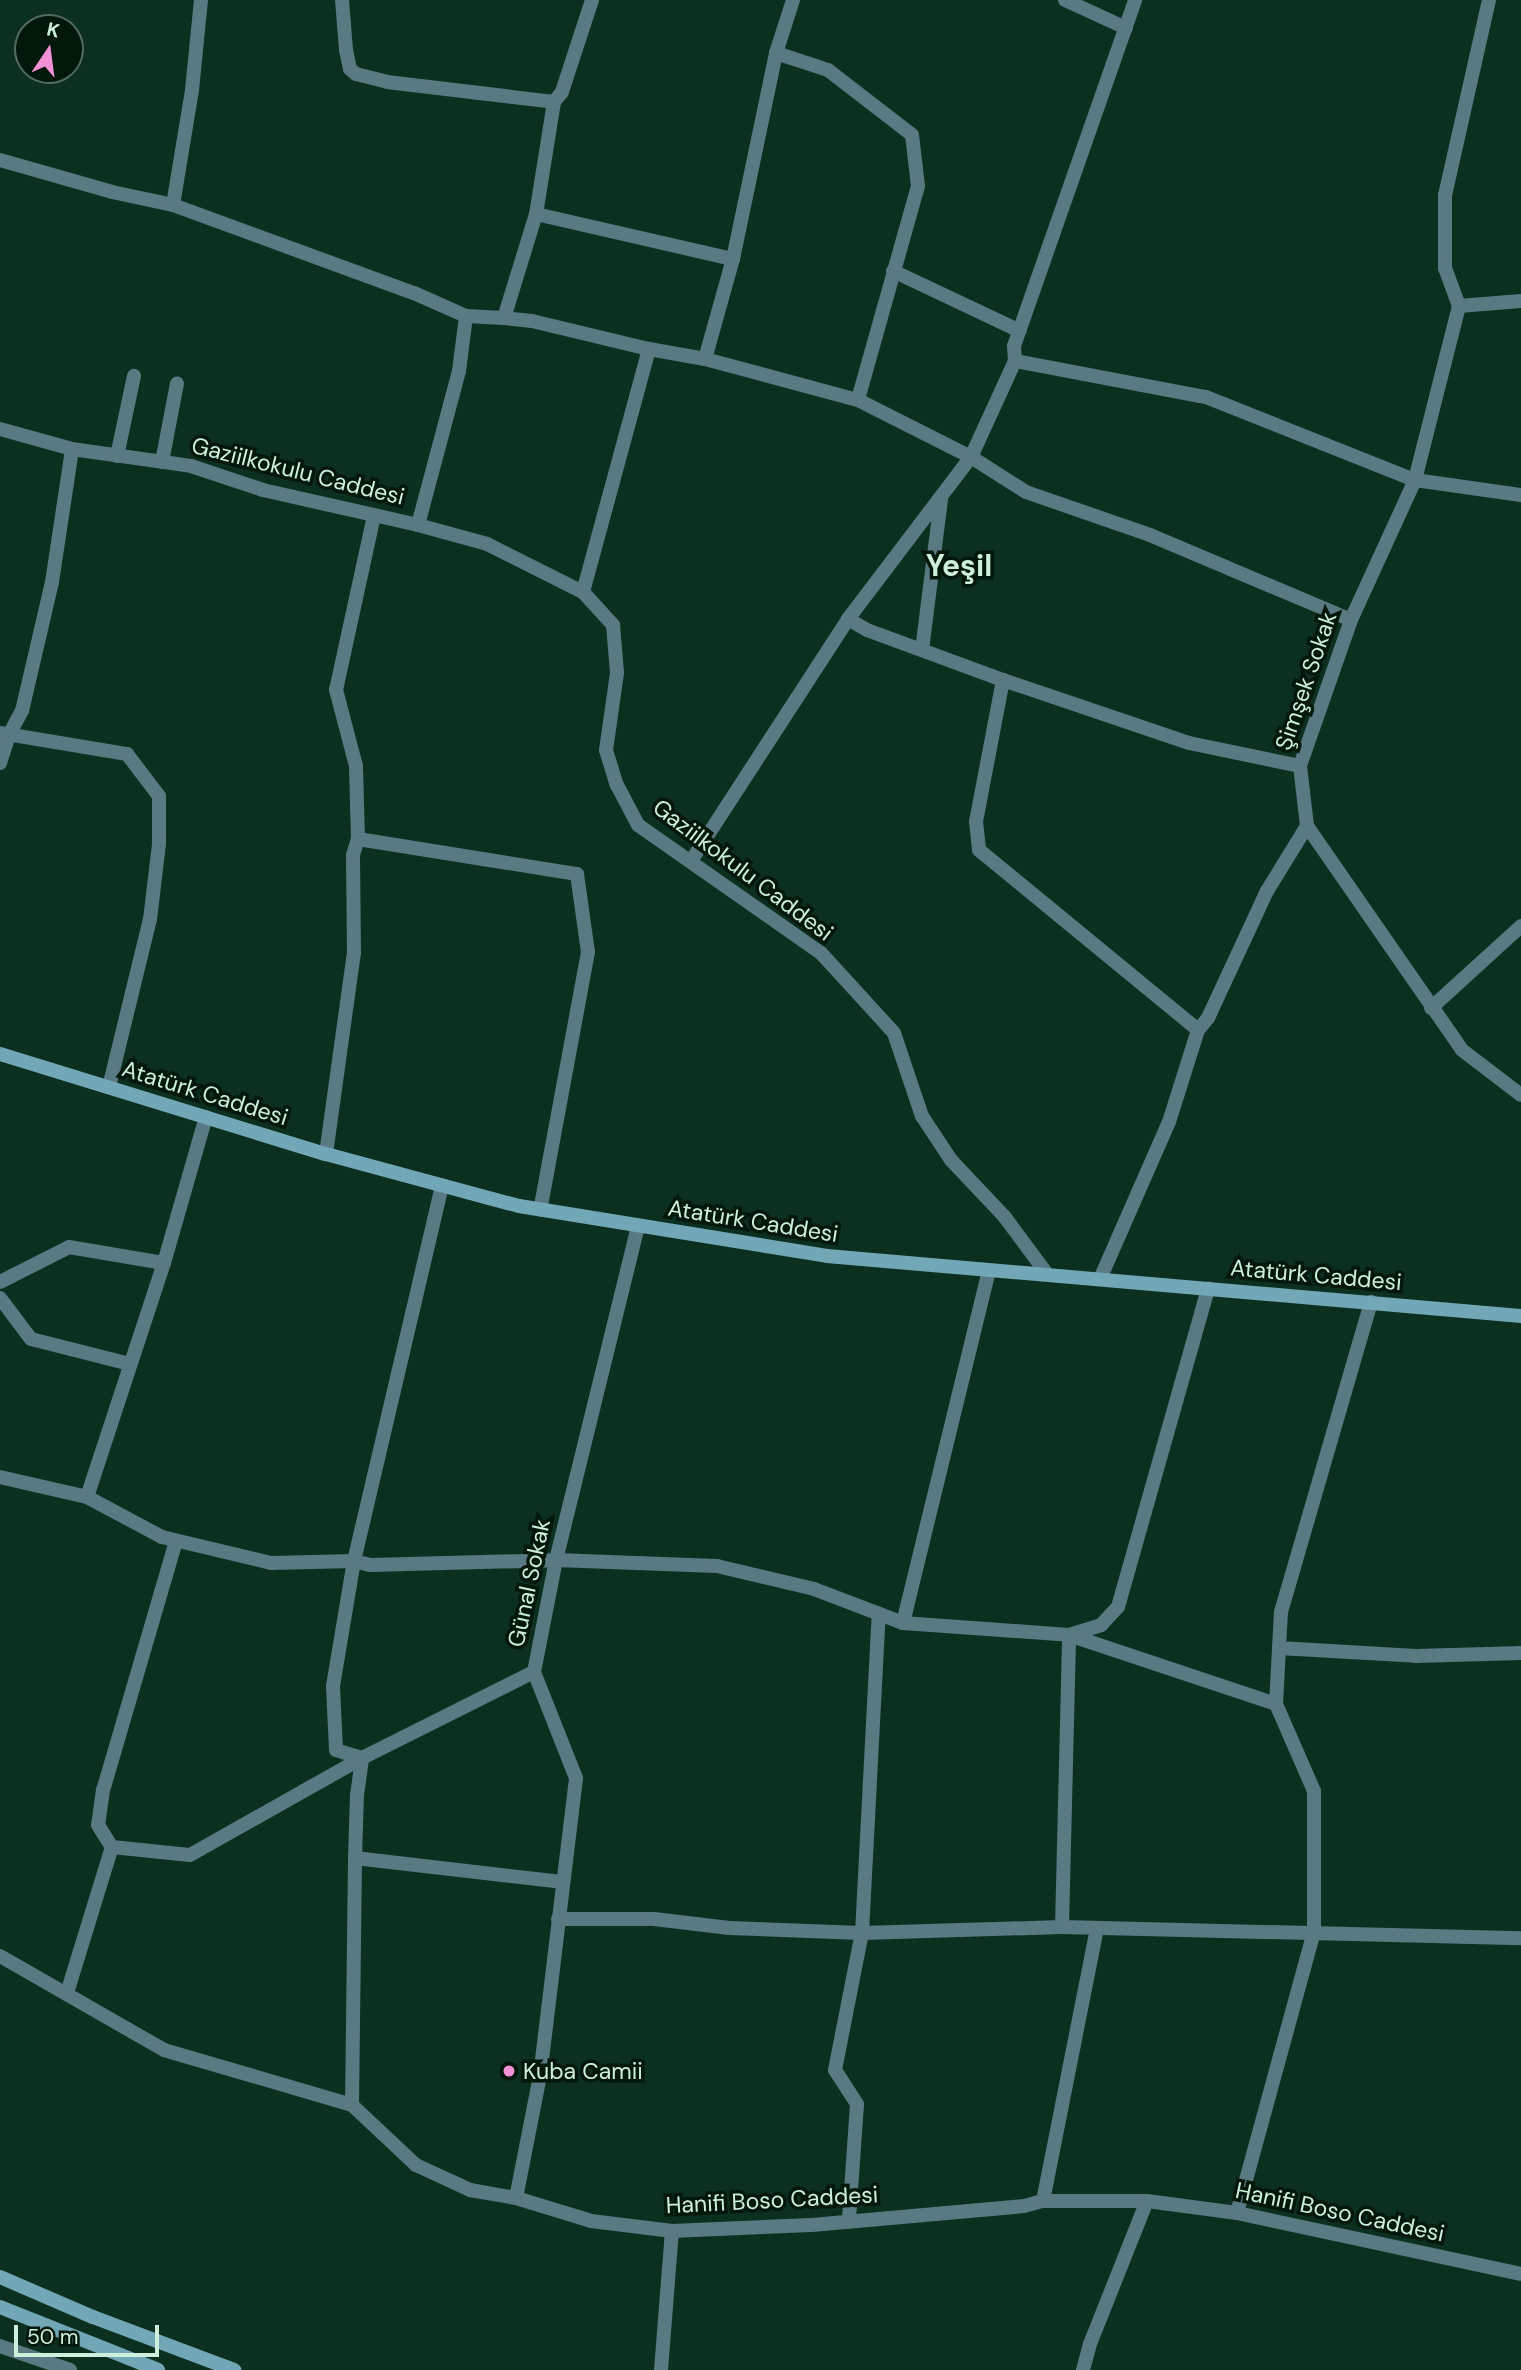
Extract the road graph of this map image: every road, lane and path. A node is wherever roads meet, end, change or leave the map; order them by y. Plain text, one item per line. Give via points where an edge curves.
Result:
1 (201, 0) edge
2 (342, 0) edge
3 (592, 0) edge
4 (793, 0) edge
5 (1065, 0) edge
6 (1135, 0) edge
7 (1489, 0) edge
8 (1126, 28) junction
9 (776, 53) junction
10 (554, 102) junction
11 (0, 160) edge
12 (173, 205) junction
13 (536, 214) junction
14 (733, 259) junction
15 (893, 271) junction
16 (1521, 301) edge
17 (1459, 306) junction
18 (466, 316) junction
19 (504, 318) junction
20 (1020, 331) junction
21 (649, 349) junction
22 (705, 359) junction
23 (1015, 361) junction
24 (134, 376) dead end
25 (177, 383) dead end
26 (858, 401) junction
27 (0, 429) edge
28 (72, 449) junction
29 (117, 456) junction
30 (971, 457) junction
31 (162, 462) junction
32 (1415, 480) junction
33 (1521, 495) edge
34 (941, 497) junction
35 (374, 516) junction
36 (418, 525) junction
37 (583, 592) junction
38 (848, 619) junction
39 (1351, 620) junction
40 (922, 650) junction
41 (1003, 680) junction
42 (4, 734) edge
43 (0, 763) edge
44 (1300, 766) junction
45 (1307, 826) junction
46 (358, 839) junction
47 (691, 861) junction
48 (1521, 926) edge
49 (1431, 1008) junction
50 (1198, 1030) junction
51 (0, 1054) edge
52 (109, 1087) junction
53 (1521, 1095) edge
54 (206, 1117) junction
55 (326, 1154) junction
56 (442, 1185) junction
57 (540, 1210) junction
58 (638, 1226) junction
59 (164, 1263) junction
60 (988, 1273) junction
61 (1047, 1274) junction
62 (1100, 1279) junction
63 (0, 1282) edge
64 (1208, 1288) junction
65 (0, 1298) edge
66 (1371, 1302) junction
67 (1521, 1316) edge
68 (130, 1364) junction
69 (0, 1477) edge
70 (87, 1497) junction
71 (176, 1541) junction
72 (556, 1560) junction
73 (354, 1562) junction
74 (880, 1613) junction
75 (903, 1623) junction
76 (1069, 1635) junction
77 (1279, 1648) junction
78 (1521, 1653) edge
79 (534, 1672) junction
80 (1276, 1704) junction
81 (362, 1758) junction
82 (113, 1847) junction
83 (355, 1858) junction
84 (562, 1882) junction
85 (558, 1919) junction
86 (1062, 1927) junction
87 (1097, 1928) junction
88 (1314, 1932) junction
89 (862, 1933) junction
90 (1521, 1938) edge
91 (0, 1956) edge
92 (67, 1993) junction
93 (352, 2105) junction
94 (516, 2198) junction
95 (1043, 2201) junction
96 (1147, 2201) junction
97 (1237, 2213) junction
98 (849, 2220) junction
99 (672, 2231) junction
100 (1521, 2274) edge
101 (0, 2277) edge
102 (0, 2307) edge
103 (0, 2346) edge
104 (70, 2370) edge
105 (158, 2370) edge
106 (234, 2370) edge
107 (661, 2370) edge
108 (1083, 2370) edge

1 - 12 street
2 - 10 street via 346,50 350,69 356,74 387,82
3 - 10 street via 562,92
4 - 9 street
5 - 8 street
6 - 8 street
7 - 17 street via 1445,195 1445,268
8 - 20 street
9 - 14 street
9 - 15 street via 828,70 912,135 918,186
10 - 13 street
11 - 12 street
12 - 18 street
13 - 14 street
13 - 19 street
14 - 22 street
15 - 20 street
15 - 26 street
16 - 17 street
17 - 32 street, Şimşek Sokak
18 - 19 street
18 - 36 street via 459,371
19 - 21 street
20 - 23 street
21 - 22 street
21 - 37 street
22 - 26 street
23 - 30 street
23 - 32 street via 1206,397
24 - 29 street
25 - 31 street
26 - 30 street
27 - 28 street, Gaziilkokulu Caddesi
28 - 29 street, Gaziilkokulu Caddesi
28 - 42 street via 52,582 22,711
29 - 31 street, Gaziilkokulu Caddesi
30 - 34 street
30 - 39 street via 1026,492 1150,535
31 - 35 street, Gaziilkokulu Caddesi
32 - 33 street
32 - 39 street, Şimşek Sokak
34 - 38 street
34 - 40 street
35 - 36 street, Gaziilkokulu Caddesi
35 - 46 street via 336,690 356,765
36 - 37 street, Gaziilkokulu Caddesi via 487,544
37 - 47 street, Gaziilkokulu Caddesi via 613,625 617,673 606,750 617,785 638,825
38 - 40 street
38 - 47 street
39 - 44 street, Şimşek Sokak
40 - 41 street
41 - 44 street via 1189,743
41 - 50 street via 976,821 979,850
42 - 43 street
42 - 52 street via 127,754 159,796 159,844 150,919
44 - 45 street, Şimşek Sokak
45 - 49 street, Şimşek Sokak
45 - 50 street via 1267,891 1208,1018
46 - 55 street via 354,953
46 - 57 street via 578,874 588,952
47 - 61 street, Gaziilkokulu Caddesi via 821,953 894,1033 922,1116 951,1160 1004,1216
48 - 49 street
49 - 53 street, Şimşek Sokak via 1462,1050
50 - 62 street via 1169,1122
51 - 52 street, Atatürk Caddesi
52 - 54 street, Atatürk Caddesi
54 - 55 street, Atatürk Caddesi
54 - 59 street
55 - 56 street, Atatürk Caddesi
56 - 57 street, Atatürk Caddesi
56 - 73 street
57 - 58 street, Atatürk Caddesi
58 - 60 street, Atatürk Caddesi via 827,1256
58 - 72 street, Günal Sokak
59 - 63 street via 69,1247
59 - 68 street
60 - 61 street, Atatürk Caddesi
60 - 75 street
61 - 62 street, Atatürk Caddesi
62 - 64 street, Atatürk Caddesi
64 - 66 street, Atatürk Caddesi
64 - 76 street via 1118,1607 1101,1625
65 - 68 street via 31,1339
66 - 67 street, Atatürk Caddesi
66 - 77 street via 1281,1612
68 - 70 street
69 - 70 street
70 - 71 street
71 - 73 street via 271,1563
71 - 82 street via 103,1790 98,1825
72 - 73 street
72 - 74 street via 717,1566 814,1589
72 - 79 street, Günal Sokak
73 - 81 street via 333,1686 336,1750
74 - 75 street
74 - 89 street
75 - 76 street
76 - 80 street
76 - 86 street
77 - 78 street via 1416,1656
77 - 80 street
79 - 81 street
79 - 84 street, Günal Sokak via 576,1778
80 - 88 street via 1314,1791
81 - 82 street via 190,1855
81 - 83 street
82 - 92 street
83 - 84 street
83 - 93 street
84 - 85 street, Günal Sokak
85 - 89 street via 654,1919 729,1928
85 - 94 street, Günal Sokak via 540,2076
86 - 87 street
86 - 89 street
87 - 88 street
87 - 95 street
88 - 90 street
88 - 97 street
89 - 98 street via 835,2070 857,2104
91 - 92 street, Hanifi Boso Caddesi
92 - 93 street, Hanifi Boso Caddesi via 164,2050
93 - 94 street, Hanifi Boso Caddesi via 416,2165 470,2190
94 - 99 street, Hanifi Boso Caddesi via 590,2221
95 - 96 street, Hanifi Boso Caddesi
95 - 98 street, Hanifi Boso Caddesi
96 - 97 street, Hanifi Boso Caddesi
96 - 108 street
97 - 100 street, Hanifi Boso Caddesi
98 - 99 street, Hanifi Boso Caddesi
99 - 107 street
101 - 106 street
102 - 105 street
103 - 104 street

